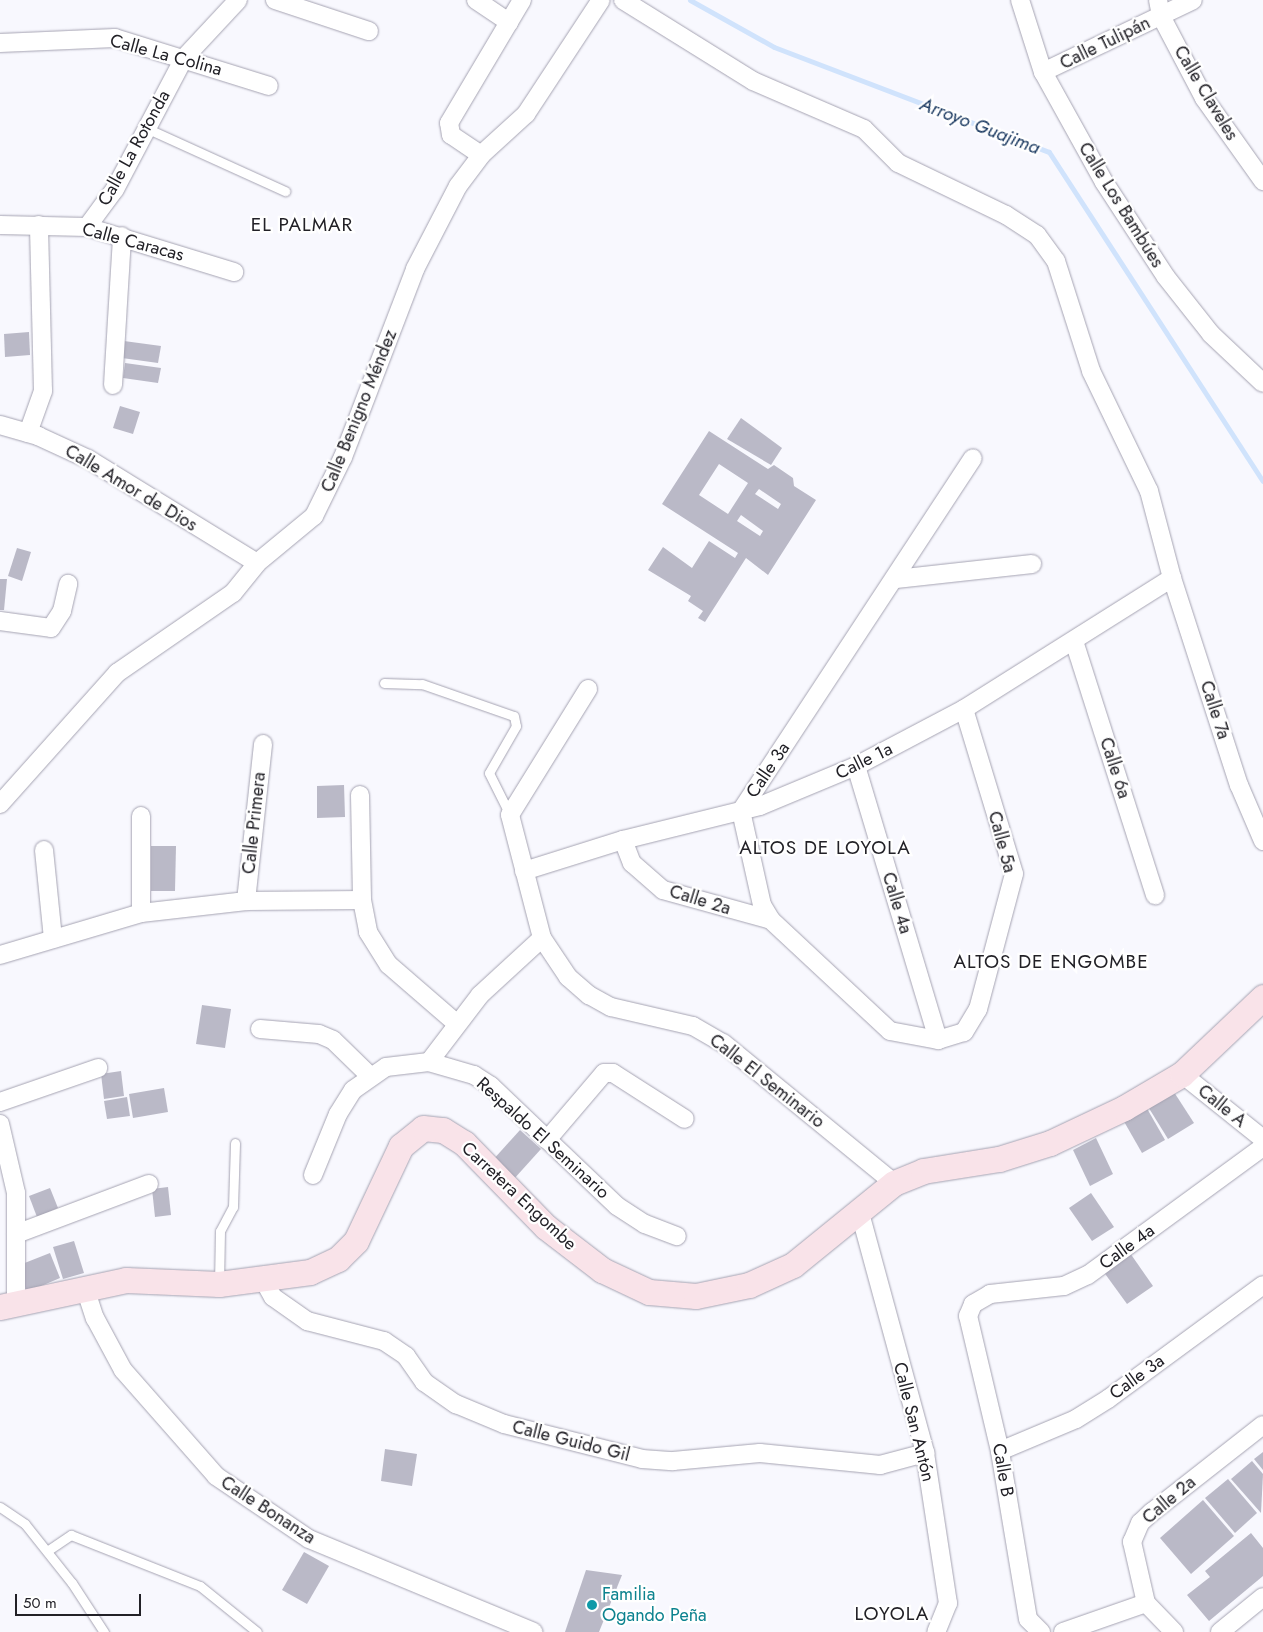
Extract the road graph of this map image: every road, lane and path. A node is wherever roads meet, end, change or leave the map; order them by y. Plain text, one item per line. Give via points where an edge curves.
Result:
1 (238, 0) edge
2 (275, 0) edge
3 (476, 0) edge
4 (522, 0) edge
5 (623, 0) edge
6 (1020, 0) edge
7 (1192, 0) edge
8 (596, 1) edge
9 (1159, 8) edge
10 (509, 22) junction
11 (369, 31) dead end
12 (0, 43) edge
13 (184, 58) junction
14 (1043, 72) junction
15 (269, 86) dead end
16 (145, 128) junction
17 (481, 155) junction
18 (1263, 181) edge
19 (284, 191) dead end
20 (0, 225) edge
21 (39, 225) junction
22 (87, 227) junction
23 (122, 236) junction
24 (234, 272) dead end
25 (1263, 383) edge
26 (113, 385) dead end
27 (0, 426) edge
28 (28, 433) junction
29 (973, 458) dead end
30 (257, 563) junction
31 (1032, 564) dead end
32 (1172, 578) junction
33 (896, 580) junction
34 (68, 584) dead end
35 (0, 621) edge
36 (1074, 641) junction
37 (384, 683) dead end
38 (588, 689) dead end
39 (964, 709) junction
40 (263, 744) dead end
41 (856, 766) junction
42 (360, 795) dead end
43 (0, 804) edge
44 (741, 811) junction
45 (510, 815) junction
46 (141, 816) dead end
47 (623, 840) junction
48 (1263, 841) edge
49 (44, 850) dead end
50 (524, 871) junction
51 (1155, 895) dead end
52 (362, 900) junction
53 (246, 901) junction
54 (141, 912) junction
55 (771, 920) junction
56 (53, 938) junction
57 (542, 938) junction
58 (0, 955) edge
59 (1263, 997) edge
60 (456, 1022) junction
61 (260, 1030) dead end
62 (938, 1040) junction
63 (429, 1062) junction
64 (98, 1068) dead end
65 (1182, 1074) junction
66 (370, 1076) junction
67 (0, 1102) edge
68 (685, 1118) dead end
69 (0, 1124) edge
70 (1263, 1139) edge
71 (548, 1140) junction
72 (235, 1143) dead end
73 (1263, 1147) edge
74 (313, 1175) dead end
75 (894, 1182) junction
76 (149, 1184) dead end
77 (860, 1213) junction
78 (16, 1234) junction
79 (678, 1236) dead end
80 (264, 1281) junction
81 (219, 1284) junction
82 (1263, 1285) edge
83 (85, 1288) junction
84 (973, 1304) joint
85 (8, 1305) edge
86 (1263, 1425) edge
87 (1000, 1451) junction
88 (925, 1453) junction
89 (0, 1508) edge
90 (47, 1551) junction
91 (1263, 1596) edge
92 (1146, 1603) junction
93 (104, 1632) edge
94 (256, 1632) edge
95 (534, 1632) edge
96 (936, 1632) edge
97 (1042, 1632) edge
98 (1063, 1632) edge
99 (1174, 1632) edge
100 (1220, 1632) edge

1 - 13 street, Calle La Rotonda
2 - 11 street
3 - 10 street
4 - 10 street
5 - 32 street via 753,81 864,129 898,163 1006,215 1037,235 1056,261 1091,371 1149,490
6 - 14 street, Calle Los Bambúes
7 - 9 street, Calle Tulipán
8 - 17 street, Calle Benigno Méndez via 526,114
9 - 14 street, Calle Tulipán
9 - 18 street, Calle Claveles via 1204,98
10 - 17 street via 447,130
12 - 13 street, Calle La Colina via 115,38
13 - 15 street, Calle La Colina
13 - 16 street, Calle La Rotonda
14 - 25 street, Calle Los Bambúes via 1104,182 1166,277 1210,334
16 - 19 lane
16 - 22 street, Calle La Rotonda via 115,189
17 - 30 street, Calle Benigno Méndez via 458,186 414,269 329,492 297,533
20 - 21 street, Calle Caracas
21 - 22 street, Calle Caracas
21 - 28 street via 43,390
22 - 23 street, Calle Caracas
23 - 24 street, Calle Caracas
23 - 26 street
27 - 28 street, Calle Amor de Dios
28 - 30 street, Calle Amor de Dios via 88,460
29 - 33 street, Calle 3a
30 - 43 street, Calle Benigno Méndez via 233,593 117,673
31 - 33 street
32 - 36 street, Calle 1a
32 - 48 street, Calle 7a via 1239,785
33 - 44 street, Calle 3a
34 - 35 street via 62,611 51,628
36 - 39 street, Calle 1a
36 - 51 street, Calle 6a
37 - 45 lane via 422,684 514,716 516,726 489,772
38 - 45 street
39 - 41 street, Calle 1a
39 - 62 street, Calle 5a via 1014,874 978,1009 964,1032
40 - 53 street, Calle Primera
41 - 44 street, Calle 1a
41 - 62 street, Calle 4a
42 - 52 street
44 - 47 street, Calle 1a
44 - 55 street, Calle 3a via 762,905
45 - 50 street, Calle El Seminario
46 - 54 street
47 - 50 street, Calle 1a
47 - 55 street, Calle 2a via 632,863 663,890
49 - 56 street
50 - 57 street, Calle El Seminario
52 - 53 street
52 - 60 street via 368,932 389,965
53 - 54 street
54 - 56 street
55 - 62 street, Calle 3a via 890,1031
56 - 58 street
57 - 60 street
57 - 75 street, Calle El Seminario via 568,977 589,995 611,1007 693,1026 723,1043
59 - 65 street, Carretera Engombe
60 - 63 street
61 - 66 street via 319,1034 333,1040
63 - 66 street, Respaldo El Seminario via 386,1068
63 - 71 street, Respaldo El Seminario via 474,1075 491,1086
64 - 67 street
65 - 70 street, Calle A
65 - 75 street, Carretera Engombe via 1124,1108 1050,1143 999,1159 923,1171
66 - 74 street, Respaldo El Seminario via 338,1114
68 - 71 street via 613,1073 604,1073
69 - 78 street via 16,1193
71 - 79 street, Respaldo El Seminario via 618,1206
72 - 81 lane via 233,1207 220,1231
73 - 84 street, Calle 4a via 1088,1275 1064,1286 990,1294
75 - 77 street, Carretera Engombe
76 - 78 street
77 - 80 street, Carretera Engombe via 793,1265 749,1285 696,1296 649,1292 602,1270 546,1227 464,1143 444,1130 423,1128 401,1146 356,1241 338,1259 310,1272
77 - 88 street, Calle San Antón
78 - 85 street
80 - 81 street, Carretera Engombe
80 - 88 street, Calle Guido Gil via 273,1297 307,1321 365,1333 384,1342 406,1356 424,1382 456,1404 504,1424 642,1459 672,1461 760,1453 880,1465
81 - 83 street, Carretera Engombe via 126,1280
82 - 87 street, Calle 3a via 1084,1414
83 - 85 street, Carretera Engombe
83 - 95 street, Calle Bonanza via 95,1318 123,1370 216,1476 309,1539
84 - 87 street, Calle B via 968,1316
86 - 92 street, Calle 2a via 1140,1523 1132,1542
87 - 97 street, Calle B via 1028,1619
88 - 96 street, Calle San Antón via 948,1603
89 - 90 lane via 25,1524
90 - 93 lane
90 - 94 lane via 71,1535 200,1586
91 - 100 street
92 - 98 street
92 - 99 street

